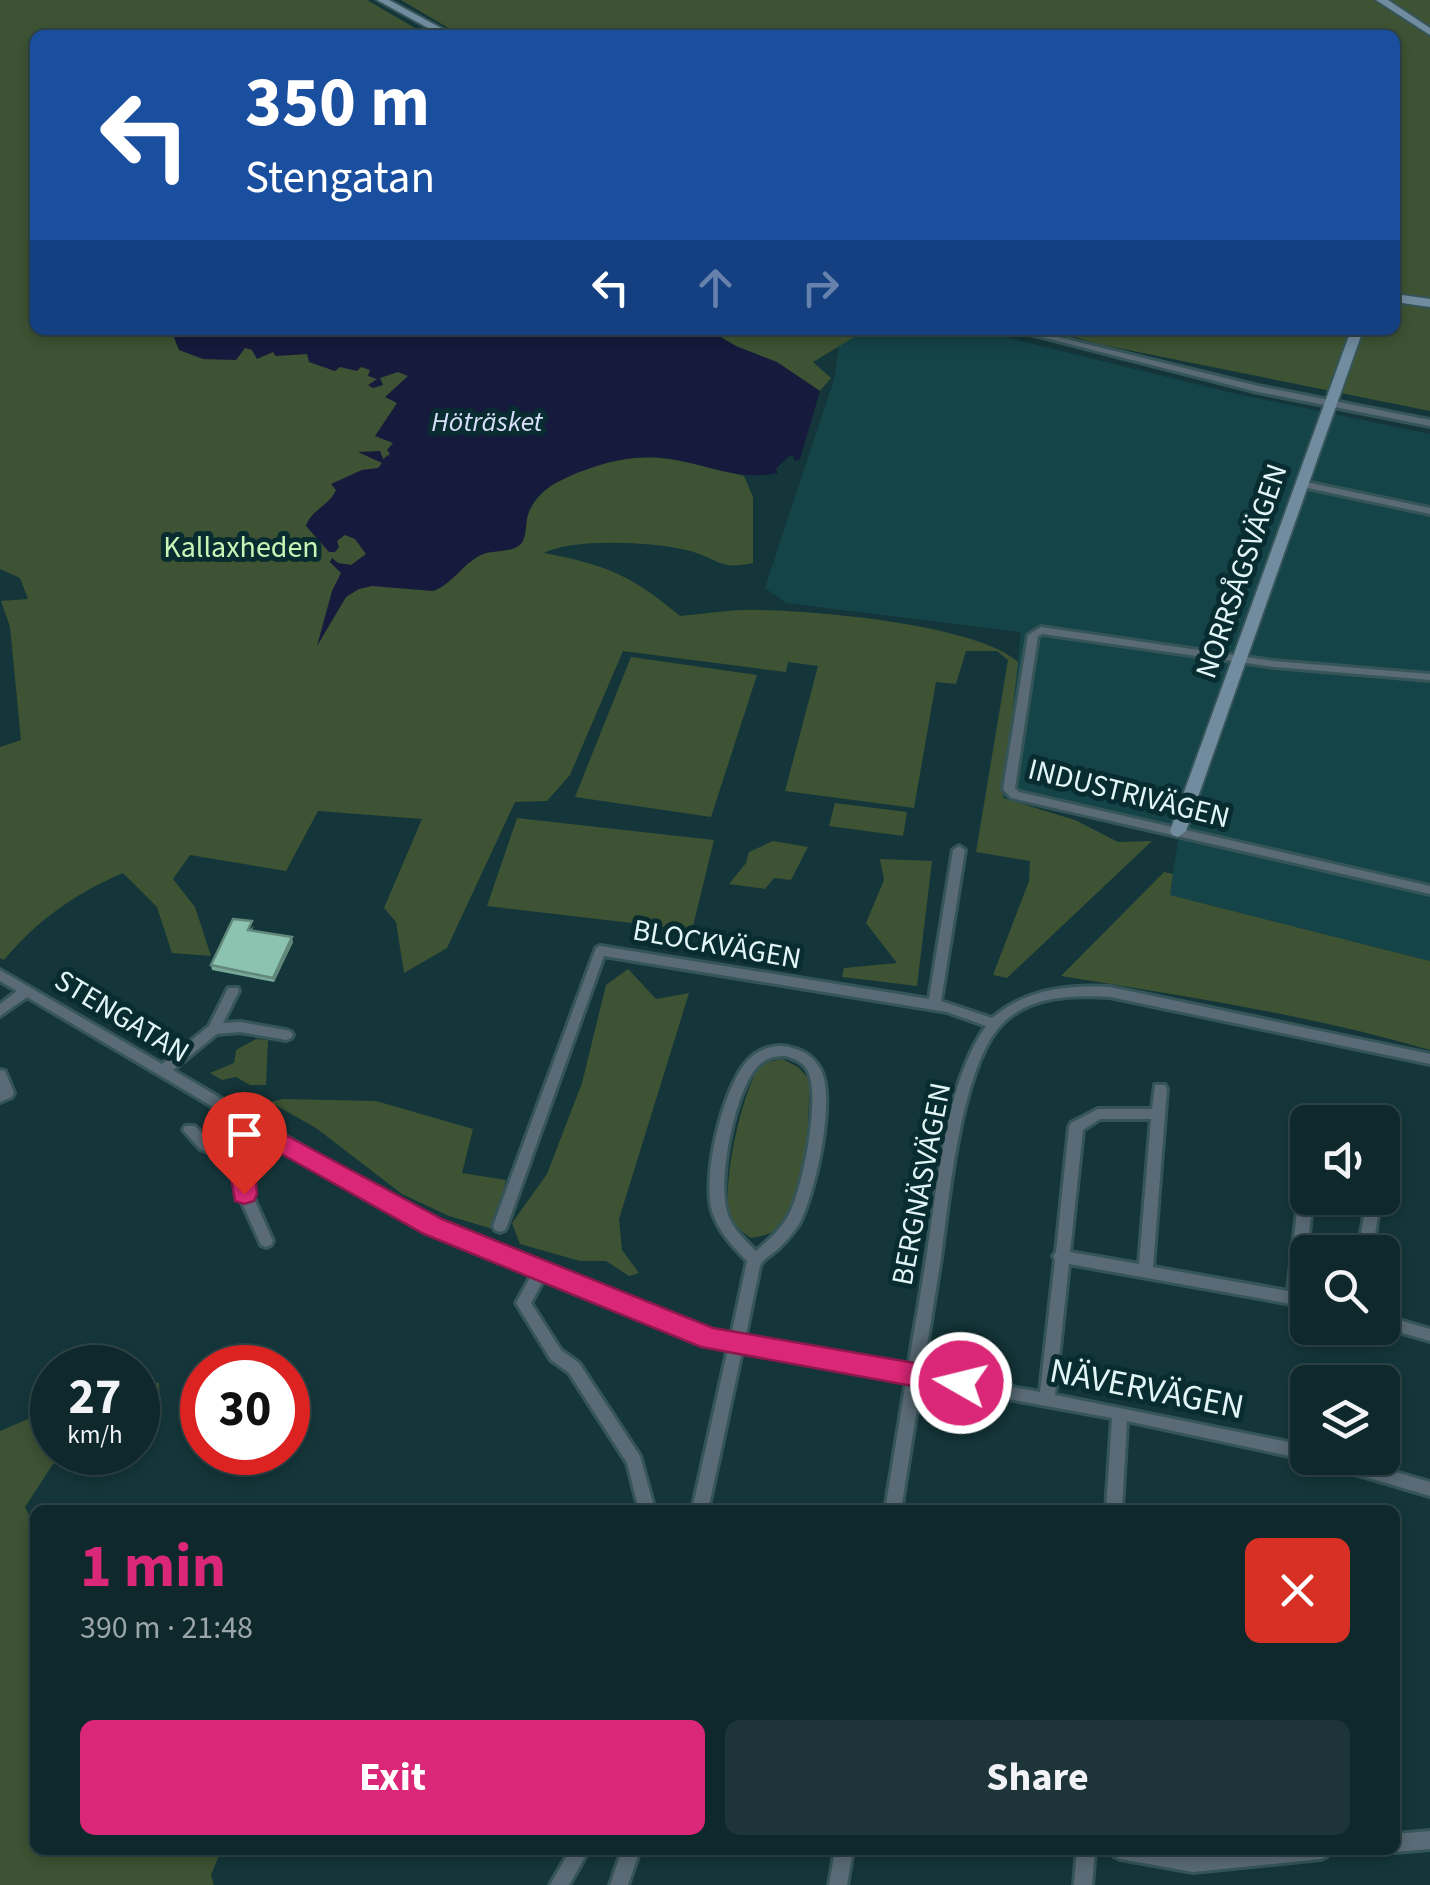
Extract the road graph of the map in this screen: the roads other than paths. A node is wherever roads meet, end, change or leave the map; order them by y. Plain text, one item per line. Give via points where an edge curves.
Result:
1 (382, 0) edge
2 (1381, 0) edge
3 (439, 30) edge
4 (1430, 32) edge
5 (1400, 299) edge
6 (1430, 303) edge
7 (1039, 335) edge
8 (1355, 335) edge
9 (1329, 403) junction
10 (1430, 423) edge
11 (1301, 484) junction
12 (1430, 510) edge
13 (1239, 658) junction
14 (1430, 677) edge
15 (1178, 831) junction
16 (958, 850) dead end
17 (1430, 890) edge
18 (0, 975) edge
19 (26, 990) junction
20 (233, 991) dead end
21 (934, 1005) junction
22 (0, 1011) edge
23 (994, 1024) junction
24 (214, 1029) junction
25 (286, 1034) dead end
26 (1430, 1059) edge
27 (162, 1072) junction
28 (0, 1075) edge
29 (1160, 1088) dead end
30 (4, 1095) edge
31 (1158, 1114) junction
32 (190, 1130) dead end
33 (267, 1134) junction
34 (241, 1159) junction
35 (500, 1226) dead end
36 (266, 1241) dead end
37 (1060, 1256) junction
38 (756, 1259) junction
39 (1146, 1270) junction
40 (541, 1271) junction
41 (1290, 1298) edge
42 (1400, 1326) edge
43 (1430, 1335) edge
44 (736, 1344) junction
45 (914, 1377) junction
46 (1047, 1398) junction
47 (1120, 1412) junction
48 (1290, 1449) edge
49 (1383, 1475) edge
50 (1430, 1489) edge
51 (646, 1505) edge
52 (701, 1505) edge
53 (895, 1505) edge
54 (1114, 1505) edge
55 (1430, 1840) edge
56 (1400, 1843) edge
57 (571, 1855) edge
58 (629, 1855) edge
59 (843, 1855) edge
60 (1086, 1855) edge
61 (1148, 1855) edge
62 (1272, 1855) edge
63 (559, 1885) edge
64 (619, 1885) edge
65 (838, 1885) edge
66 (1083, 1885) edge

1 - 3 street
2 - 4 street
5 - 6 street
7 - 9 street
8 - 9 street, NORRSÅGSVÄGEN
9 - 10 street
9 - 11 street, NORRSÅGSVÄGEN
11 - 12 street
11 - 13 street, NORRSÅGSVÄGEN
13 - 14 street
13 - 15 street, NORRSÅGSVÄGEN
13 - 15 street, INDUSTRIVÄGEN via 1073,632 1032,635 1008,789
15 - 17 street, INDUSTRIVÄGEN
16 - 21 street
18 - 19 street, STENGATAN
19 - 22 street
19 - 27 street, STENGATAN
20 - 24 street
21 - 23 street, BLOCKVÄGEN
21 - 35 street, BLOCKVÄGEN via 600,952
23 - 26 street via 1046,995 1110,992
23 - 45 street, BERGNÄSVÄGEN via 960,1107
24 - 25 street
24 - 27 street
27 - 33 street, STENGATAN
28 - 30 street
29 - 31 street
31 - 37 street via 1098,1114 1076,1128
31 - 39 street
32 - 34 street via 205,1145
33 - 34 street
33 - 40 street, STENGATAN via 403,1212
34 - 36 street via 244,1194
37 - 39 street
37 - 46 street
38 - 38 street via 728,1230 718,1207 720,1166 746,1071 766,1053 788,1051 815,1068 819,1112 798,1216 785,1238
38 - 44 street
39 - 41 street
40 - 44 street, STENGATAN
40 - 51 street via 523,1303 634,1461
42 - 43 street
44 - 45 street, STENGATAN
44 - 52 street
45 - 46 street, NÄVERVÄGEN
45 - 53 street, BERGNÄSVÄGEN
46 - 47 street, NÄVERVÄGEN
47 - 48 street, NÄVERVÄGEN
47 - 54 street
49 - 50 street
55 - 56 street
57 - 63 street
58 - 64 street
59 - 65 street
60 - 66 street
61 - 62 street via 1194,1863

